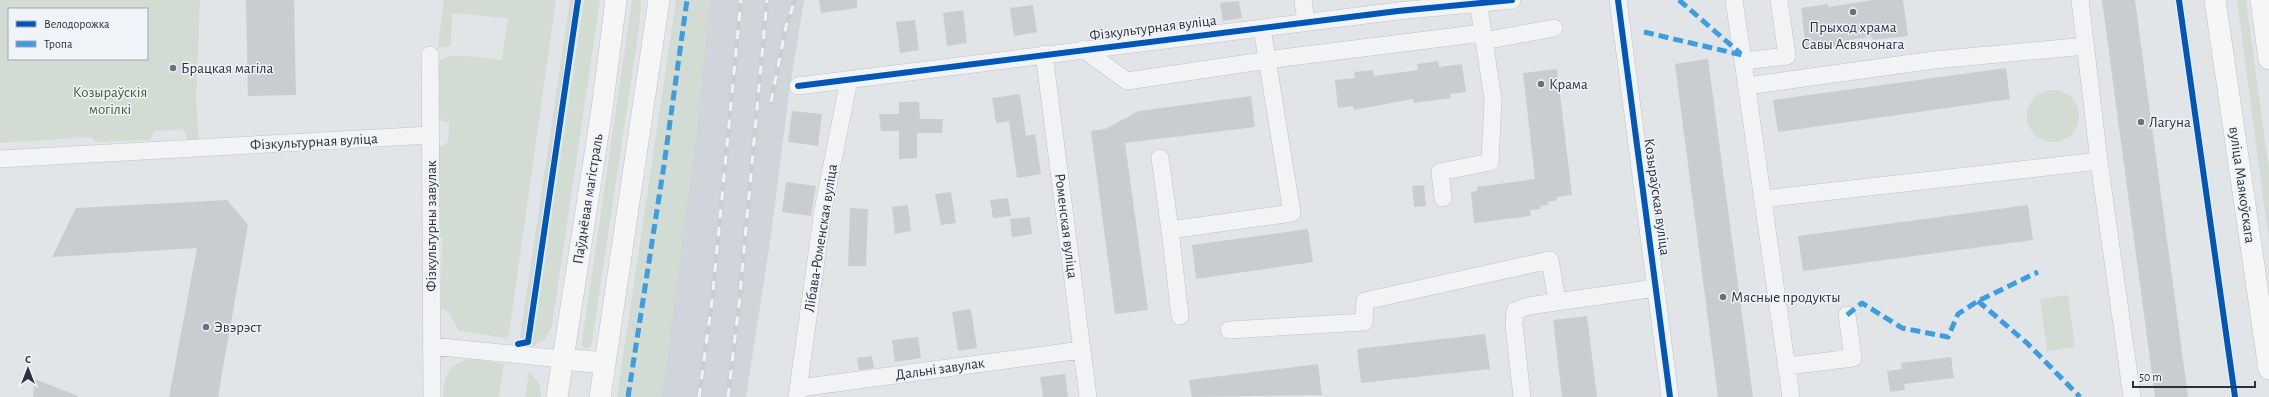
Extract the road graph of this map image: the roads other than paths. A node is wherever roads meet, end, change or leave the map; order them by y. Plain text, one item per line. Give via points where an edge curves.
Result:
1 (616, 0) edge
2 (659, 0) edge
3 (1303, 0) edge
4 (1512, 0) edge
5 (1618, 0) edge
6 (1734, 0) edge
7 (1779, 0) edge
8 (2080, 0) edge
9 (2215, 0) edge
10 (2260, 0) edge
11 (1478, 2) edge
12 (1306, 22) junction
13 (1262, 28) junction
14 (1554, 28) dead end
15 (1483, 37) junction
16 (2086, 46) junction
17 (1083, 49) junction
18 (1044, 54) junction
19 (430, 55) dead end
20 (2269, 59) edge
21 (1267, 61) junction
22 (1743, 61) junction
23 (849, 80) junction
24 (798, 86) dead end
25 (1747, 86) junction
26 (431, 135) junction
27 (1160, 158) dead end
28 (0, 159) edge
29 (2098, 161) junction
30 (1443, 198) dead end
31 (1763, 199) junction
32 (1170, 230) junction
33 (1656, 288) junction
34 (1557, 302) junction
35 (1847, 315) dead end
36 (1180, 316) dead end
37 (1229, 330) dead end
38 (431, 346) junction
39 (1082, 350) junction
40 (562, 359) junction
41 (605, 363) junction
42 (1787, 366) junction
43 (2269, 369) edge
44 (798, 393) edge
45 (432, 397) edge
46 (557, 397) edge
47 (600, 397) edge
48 (1088, 397) edge
49 (1522, 397) edge
50 (1670, 397) edge
51 (1791, 397) edge
52 (2132, 397) edge

1 - 40 main road, Паўднёвая магістраль via 602,109
2 - 41 main road
3 - 12 street
4 - 11 street, Фізкультурная вуліца
5 - 33 street, Козыраўская вуліца
6 - 22 street
7 - 22 street via 1787,56
8 - 16 street
9 - 43 main road, вуліца Маякоўскага
10 - 20 main road
11 - 12 street, Фізкультурная вуліца
11 - 15 street
12 - 13 street, Фізкультурная вуліца
13 - 17 street, Фізкультурная вуліца
13 - 21 street
14 - 15 street
15 - 21 street
15 - 30 street via 1493,100 1490,162 1440,172
16 - 25 street via 1934,60
16 - 29 street
17 - 18 street, Фізкультурная вуліца
17 - 21 street via 1127,81
18 - 23 street, Фізкультурная вуліца
18 - 39 street, Роменская вуліца
19 - 26 street, Фізкультурны завулак
21 - 32 street via 1292,213
22 - 25 street
23 - 24 street, Фізкультурная вуліца
23 - 44 street, Лібава-Роменская вуліца via 823,210
25 - 31 street
26 - 28 street, Фізкультурная вуліца
26 - 38 street, Фізкультурны завулак
27 - 32 street
29 - 31 street
29 - 52 street
31 - 42 street
32 - 36 street
33 - 34 street
33 - 50 street, Козыраўская вуліца
34 - 37 street via 1550,260 1365,301 1364,322
34 - 49 street via 1528,306 1515,311 1514,325
35 - 42 street via 1853,358
38 - 40 street
38 - 45 street, Фізкультурны завулак
39 - 44 street, Дальні завулак
39 - 48 street, Роменская вуліца
40 - 41 main road
40 - 46 main road, Паўднёвая магістраль
41 - 47 main road
42 - 51 street

